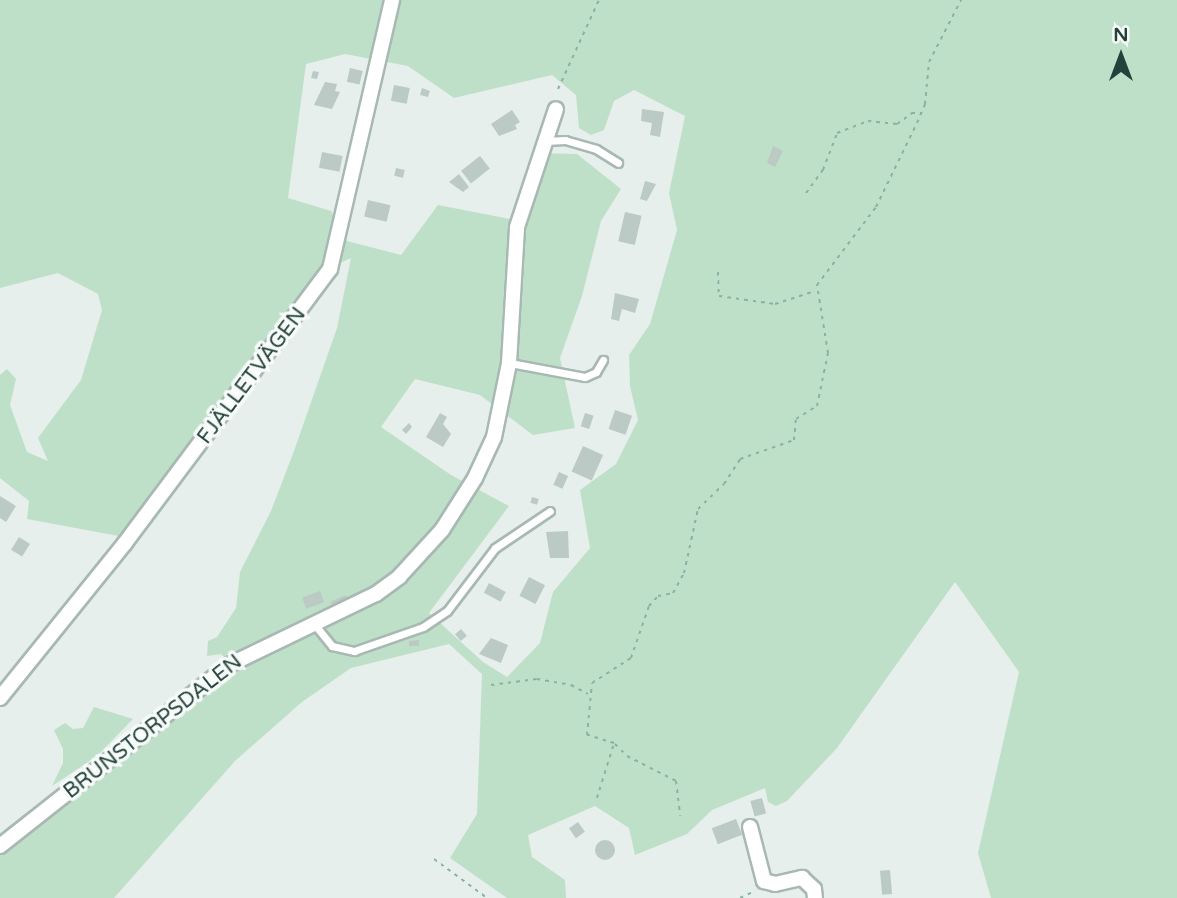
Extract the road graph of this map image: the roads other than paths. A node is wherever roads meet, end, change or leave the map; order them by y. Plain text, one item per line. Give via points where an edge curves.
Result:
1 (392, 0) edge
2 (556, 109) dead end
3 (544, 141) junction
4 (618, 163) dead end
5 (603, 360) dead end
6 (509, 363) junction
7 (550, 511) dead end
8 (315, 625) junction
9 (0, 698) edge
10 (750, 827) dead end
11 (0, 846) edge
12 (815, 898) edge

1 - 9 street, FJÄLLETVÄGEN via 330,268 125,543
2 - 3 street, BRUNSTORPSDALEN
3 - 4 lane via 565,139 596,149
3 - 6 street, BRUNSTORPSDALEN via 514,245
5 - 6 lane via 596,372 584,377
6 - 8 street, BRUNSTORPSDALEN via 494,437 442,530 384,589
7 - 8 lane via 495,548 447,611 423,627 354,651 332,646
8 - 11 street, BRUNSTORPSDALEN via 229,665
10 - 12 street via 764,881 802,878 814,889

